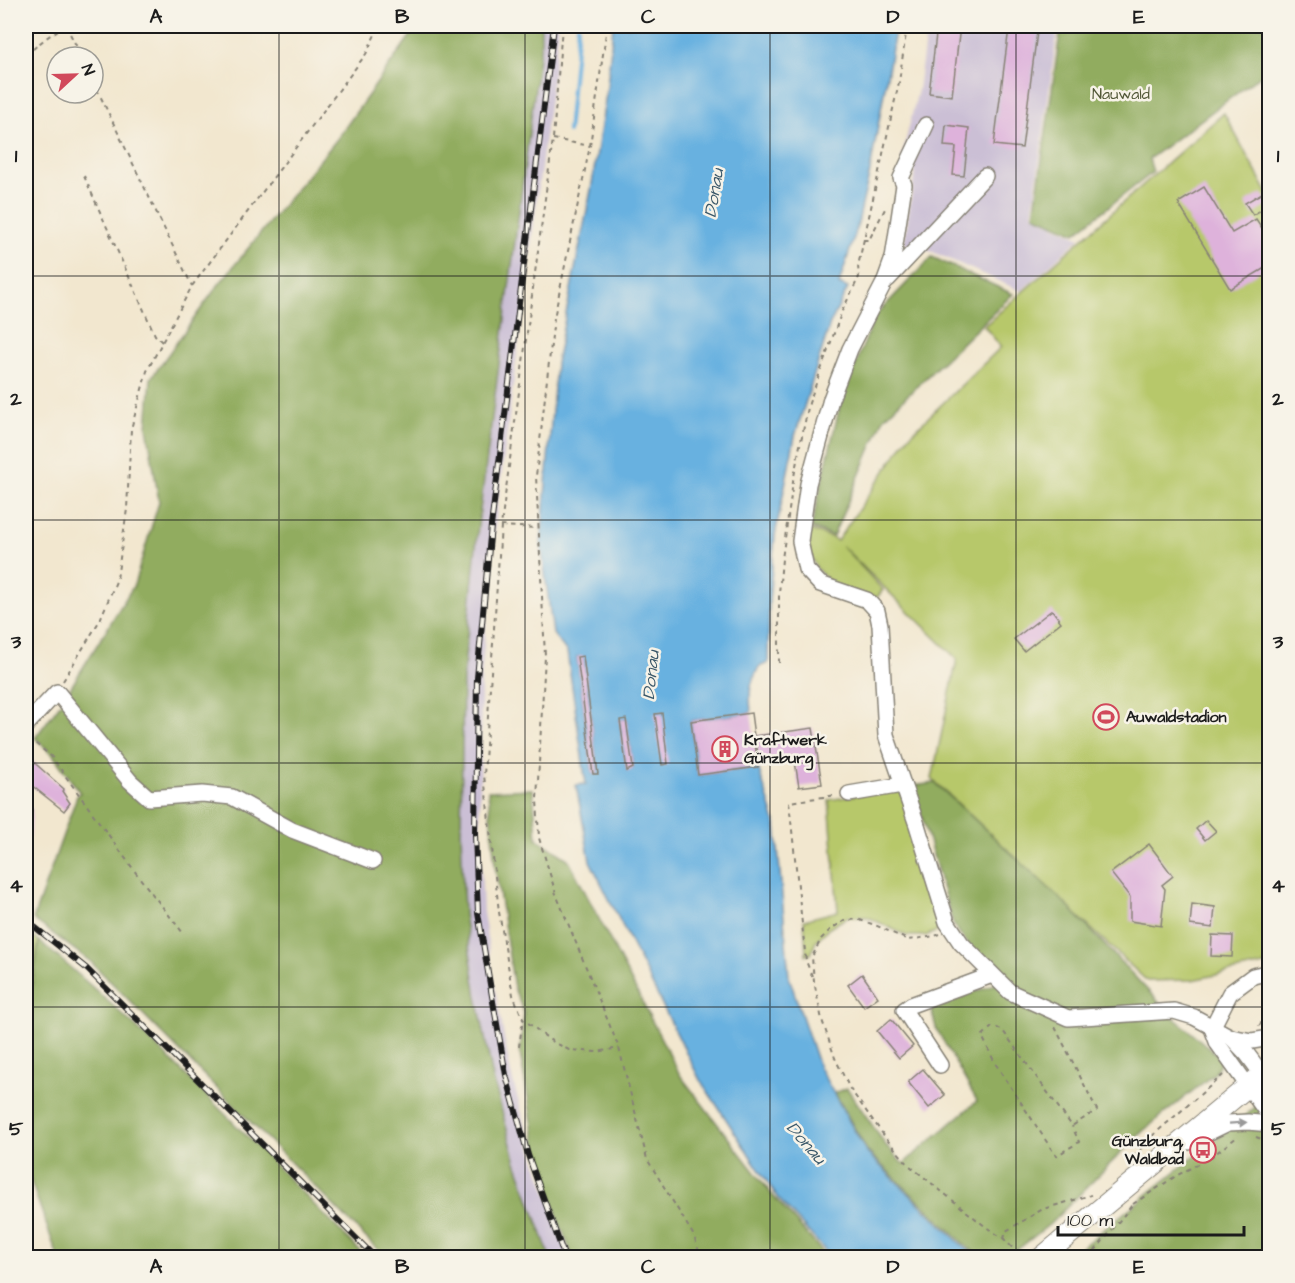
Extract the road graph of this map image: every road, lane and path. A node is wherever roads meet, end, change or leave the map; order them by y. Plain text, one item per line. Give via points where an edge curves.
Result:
1 (65, 26) edge
2 (379, 26) edge
3 (562, 26) edge
4 (607, 26) edge
5 (907, 26) edge
6 (75, 45) edge
7 (26, 55) edge
8 (105, 105) edge
9 (926, 125) dead end
10 (553, 139) junction
11 (590, 146) junction
12 (84, 176) dead end
13 (985, 176) dead end
14 (901, 178) junction
15 (884, 283) junction
16 (192, 286) junction
17 (162, 342) junction
18 (501, 526) junction
19 (537, 528) junction
20 (783, 558) dead end
21 (779, 663) dead end
22 (57, 692) junction
23 (26, 725) edge
24 (26, 738) edge
25 (902, 785) junction
26 (849, 794) joint
27 (373, 861) dead end
28 (951, 929) junction
29 (183, 933) dead end
30 (1269, 972) edge
31 (992, 975) junction
32 (814, 981) junction
33 (1055, 1012) junction
34 (523, 1019) junction
35 (1212, 1028) junction
36 (1231, 1037) junction
37 (1269, 1038) edge
38 (519, 1047) dead end
39 (619, 1048) junction
40 (940, 1065) dead end
41 (1233, 1066) junction
42 (1262, 1079) edge
43 (1269, 1118) edge
44 (1248, 1122) junction
45 (1269, 1124) edge
46 (1072, 1126) junction
47 (1170, 1151) junction
48 (1123, 1169) dead end
49 (1100, 1192) dead end
50 (1004, 1239) junction
51 (1044, 1255) edge
52 (701, 1257) edge
53 (1022, 1257) edge
54 (1089, 1257) edge

1 - 6 path
1 - 7 path
2 - 16 path via 366,54
3 - 10 path
4 - 11 path
5 - 14 path via 899,82 863,240 869,240
8 - 16 path
9 - 14 street
10 - 11 path
10 - 18 path
11 - 19 path via 554,318 536,476
12 - 17 path via 155,335
13 - 15 street
14 - 15 street via 904,185 893,258
15 - 25 street via 850,349 831,399 808,484 800,541 806,569 820,584 867,600 877,611 886,735
16 - 17 path
17 - 22 path via 147,370 131,429 127,509 117,579 100,620
18 - 19 path
18 - 34 path via 484,775 499,912 513,995
19 - 39 path via 545,656 537,799 539,838 556,894
20 - 21 path
22 - 23 street
22 - 27 street via 130,781 149,798 201,794 232,797 292,830
24 - 29 path via 51,756
25 - 26 street
25 - 28 street
26 - 32 path via 789,802 806,961
28 - 31 street
28 - 32 path via 908,940 857,919 844,921 826,934 812,957
30 - 35 street via 1252,976 1230,993
31 - 33 street via 1010,992
31 - 40 street via 904,1010
32 - 50 path via 822,1020 850,1089 910,1166
33 - 35 street via 1068,1018 1174,1011
33 - 46 path via 1054,1028 1097,1110
34 - 38 path
34 - 39 path via 569,1050 597,1052
35 - 36 street
35 - 41 street
36 - 37 street via 1252,1041
36 - 42 street
39 - 52 path via 647,1159 694,1236
41 - 42 street
41 - 48 path via 1152,1136
42 - 43 street
42 - 47 main road
44 - 45 street
47 -> 44 street via 1228,1123
44 - 54 path via 1242,1133 1211,1156 1133,1204
46 - 46 path via 1003,1031 993,1026 982,1036 995,1063 1056,1156 1079,1142
47 - 51 main road
49 - 50 path via 1042,1209 1006,1231
50 - 53 path

